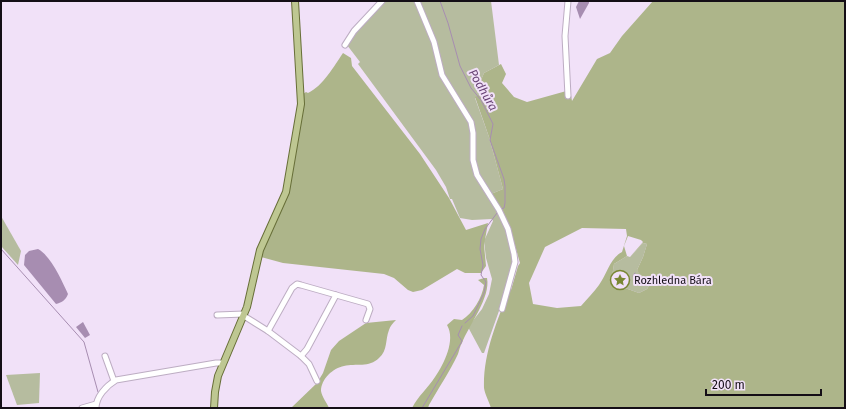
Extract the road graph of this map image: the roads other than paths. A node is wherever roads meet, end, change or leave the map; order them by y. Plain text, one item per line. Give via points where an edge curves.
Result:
1 (294, 1) edge
2 (382, 1) edge
3 (417, 1) edge
4 (568, 1) edge
5 (346, 45) dead end
6 (568, 96) dead end
7 (336, 295) junction
8 (502, 309) dead end
9 (217, 314) dead end
10 (244, 315) junction
11 (366, 320) dead end
12 (268, 331) junction
13 (105, 356) dead end
14 (301, 356) junction
15 (223, 363) junction
16 (114, 381) junction
17 (317, 381) dead end
18 (96, 406) edge
19 (82, 408) edge
20 (214, 408) edge

1 - 10 main road via 301,96 296,138 286,192 260,250
2 - 5 street via 354,31
3 - 8 street via 434,42 442,75 471,122 473,160 477,175 508,229 515,262
4 - 6 street via 565,36
7 - 11 street via 368,304 370,307
7 - 12 street via 295,285
7 - 14 street
9 - 10 street
10 - 12 street
10 - 15 main road
12 - 14 street
13 - 16 street
14 - 17 street via 309,364
15 - 16 street
15 - 20 main road via 217,381
16 - 18 street via 99,397
18 - 19 street

